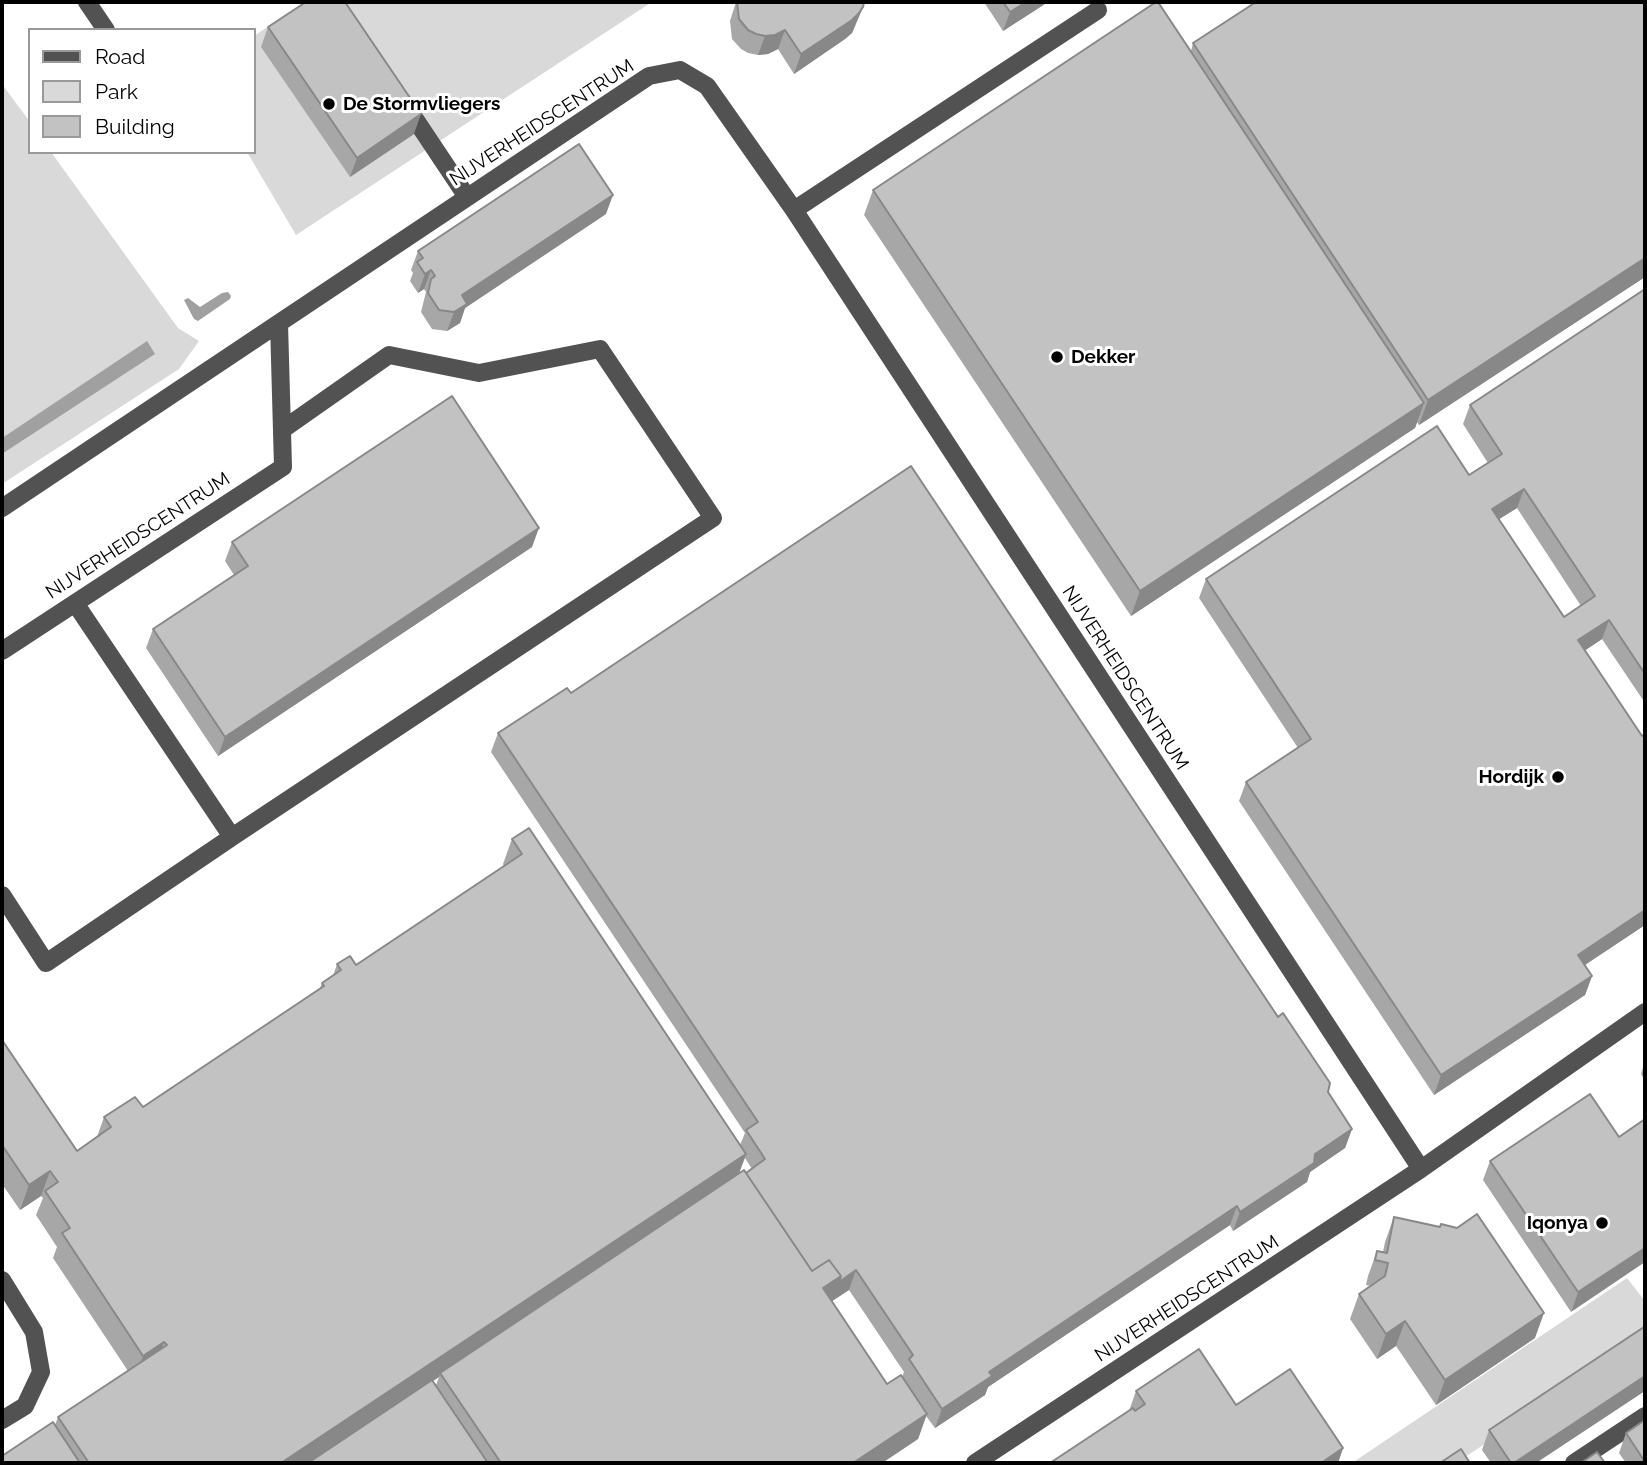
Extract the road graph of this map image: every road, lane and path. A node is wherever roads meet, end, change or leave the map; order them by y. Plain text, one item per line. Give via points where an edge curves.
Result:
1 (87, 2) edge
2 (1098, 10) dead end
3 (105, 28) edge
4 (400, 95) edge
5 (467, 197) junction
6 (794, 210) junction
7 (279, 323) junction
8 (282, 430) junction
9 (2, 508) edge
10 (75, 603) junction
11 (2, 651) edge
12 (232, 837) junction
13 (2, 895) edge
14 (1645, 1012) edge
15 (1421, 1169) junction
16 (2, 1280) edge
17 (1645, 1416) edge
18 (2, 1420) edge
19 (1600, 1456) edge
20 (975, 1463) edge
21 (1574, 1463) edge

1 - 3 street
2 - 6 street
4 - 5 street
5 - 6 street, NIJVERHEIDSCENTRUM via 649,76 680,70 707,86
5 - 7 street, NIJVERHEIDSCENTRUM
6 - 15 street, NIJVERHEIDSCENTRUM
7 - 8 street, NIJVERHEIDSCENTRUM
7 - 9 street, NIJVERHEIDSCENTRUM
8 - 10 street, NIJVERHEIDSCENTRUM via 283,467
8 - 12 street via 389,355 479,373 600,349 713,518
10 - 11 street, NIJVERHEIDSCENTRUM
10 - 12 street
12 - 13 street via 46,963
14 - 15 street, NIJVERHEIDSCENTRUM
15 - 20 street, NIJVERHEIDSCENTRUM
16 - 18 street via 34,1332 41,1372 25,1406
17 - 19 street
19 - 21 street

